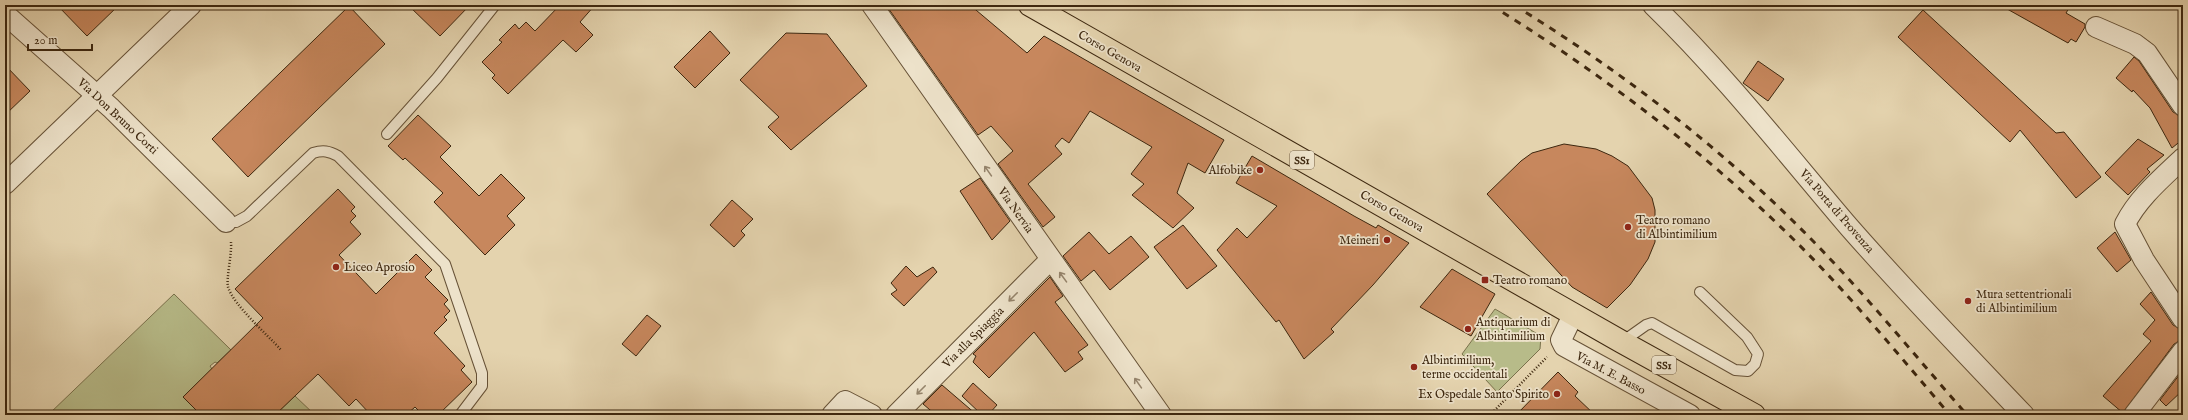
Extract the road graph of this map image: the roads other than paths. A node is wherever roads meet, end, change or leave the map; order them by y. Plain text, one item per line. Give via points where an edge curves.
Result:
1 (191, 5) edge
2 (495, 5) edge
3 (872, 5) edge
4 (1030, 5) edge
5 (1653, 5) edge
6 (5, 14) edge
7 (2096, 27) dead end
8 (97, 94) junction
9 (2183, 106) edge
10 (387, 134) dead end
11 (2183, 158) edge
12 (5, 184) edge
13 (226, 222) joint
14 (1050, 260) junction
15 (1700, 292) dead end
16 (1573, 314) junction
17 (2183, 319) edge
18 (1622, 342) junction
19 (2183, 351) edge
20 (460, 415) edge
21 (832, 415) edge
22 (872, 415) edge
23 (896, 415) edge
24 (1161, 415) edge
25 (1690, 415) edge
26 (1754, 415) edge
27 (2024, 415) edge
28 (2134, 415) edge

1 - 8 street
2 - 10 lane via 437,78
14 -> 3 street, Via Nervia
4 - 16 main road, Corso Genova / SS1
5 - 27 street, Via Porta di Provenza via 1768,129 1850,228
6 - 8 street, Via Don Bruno Corti
7 - 9 street via 2135,44 2147,53
8 - 12 street
8 - 13 street, Via Don Bruno Corti
11 - 17 street via 2148,192 2125,224 2144,260
13 - 20 lane via 236,222 247,216 313,153 321,150 338,156 445,264 482,373 482,386
14 -> 23 street, Via alla Spiaggia
24 -> 14 street, Via Nervia
15 - 18 lane via 1748,337 1758,354 1755,364 1748,372 1735,370 1652,323 1646,324
16 - 18 main road, Corso Genova / SS1
16 - 25 street, Via M. E. Basso via 1561,340 1564,346
18 - 26 main road, Corso Genova / SS1
19 - 28 street
21 - 22 street via 844,401

